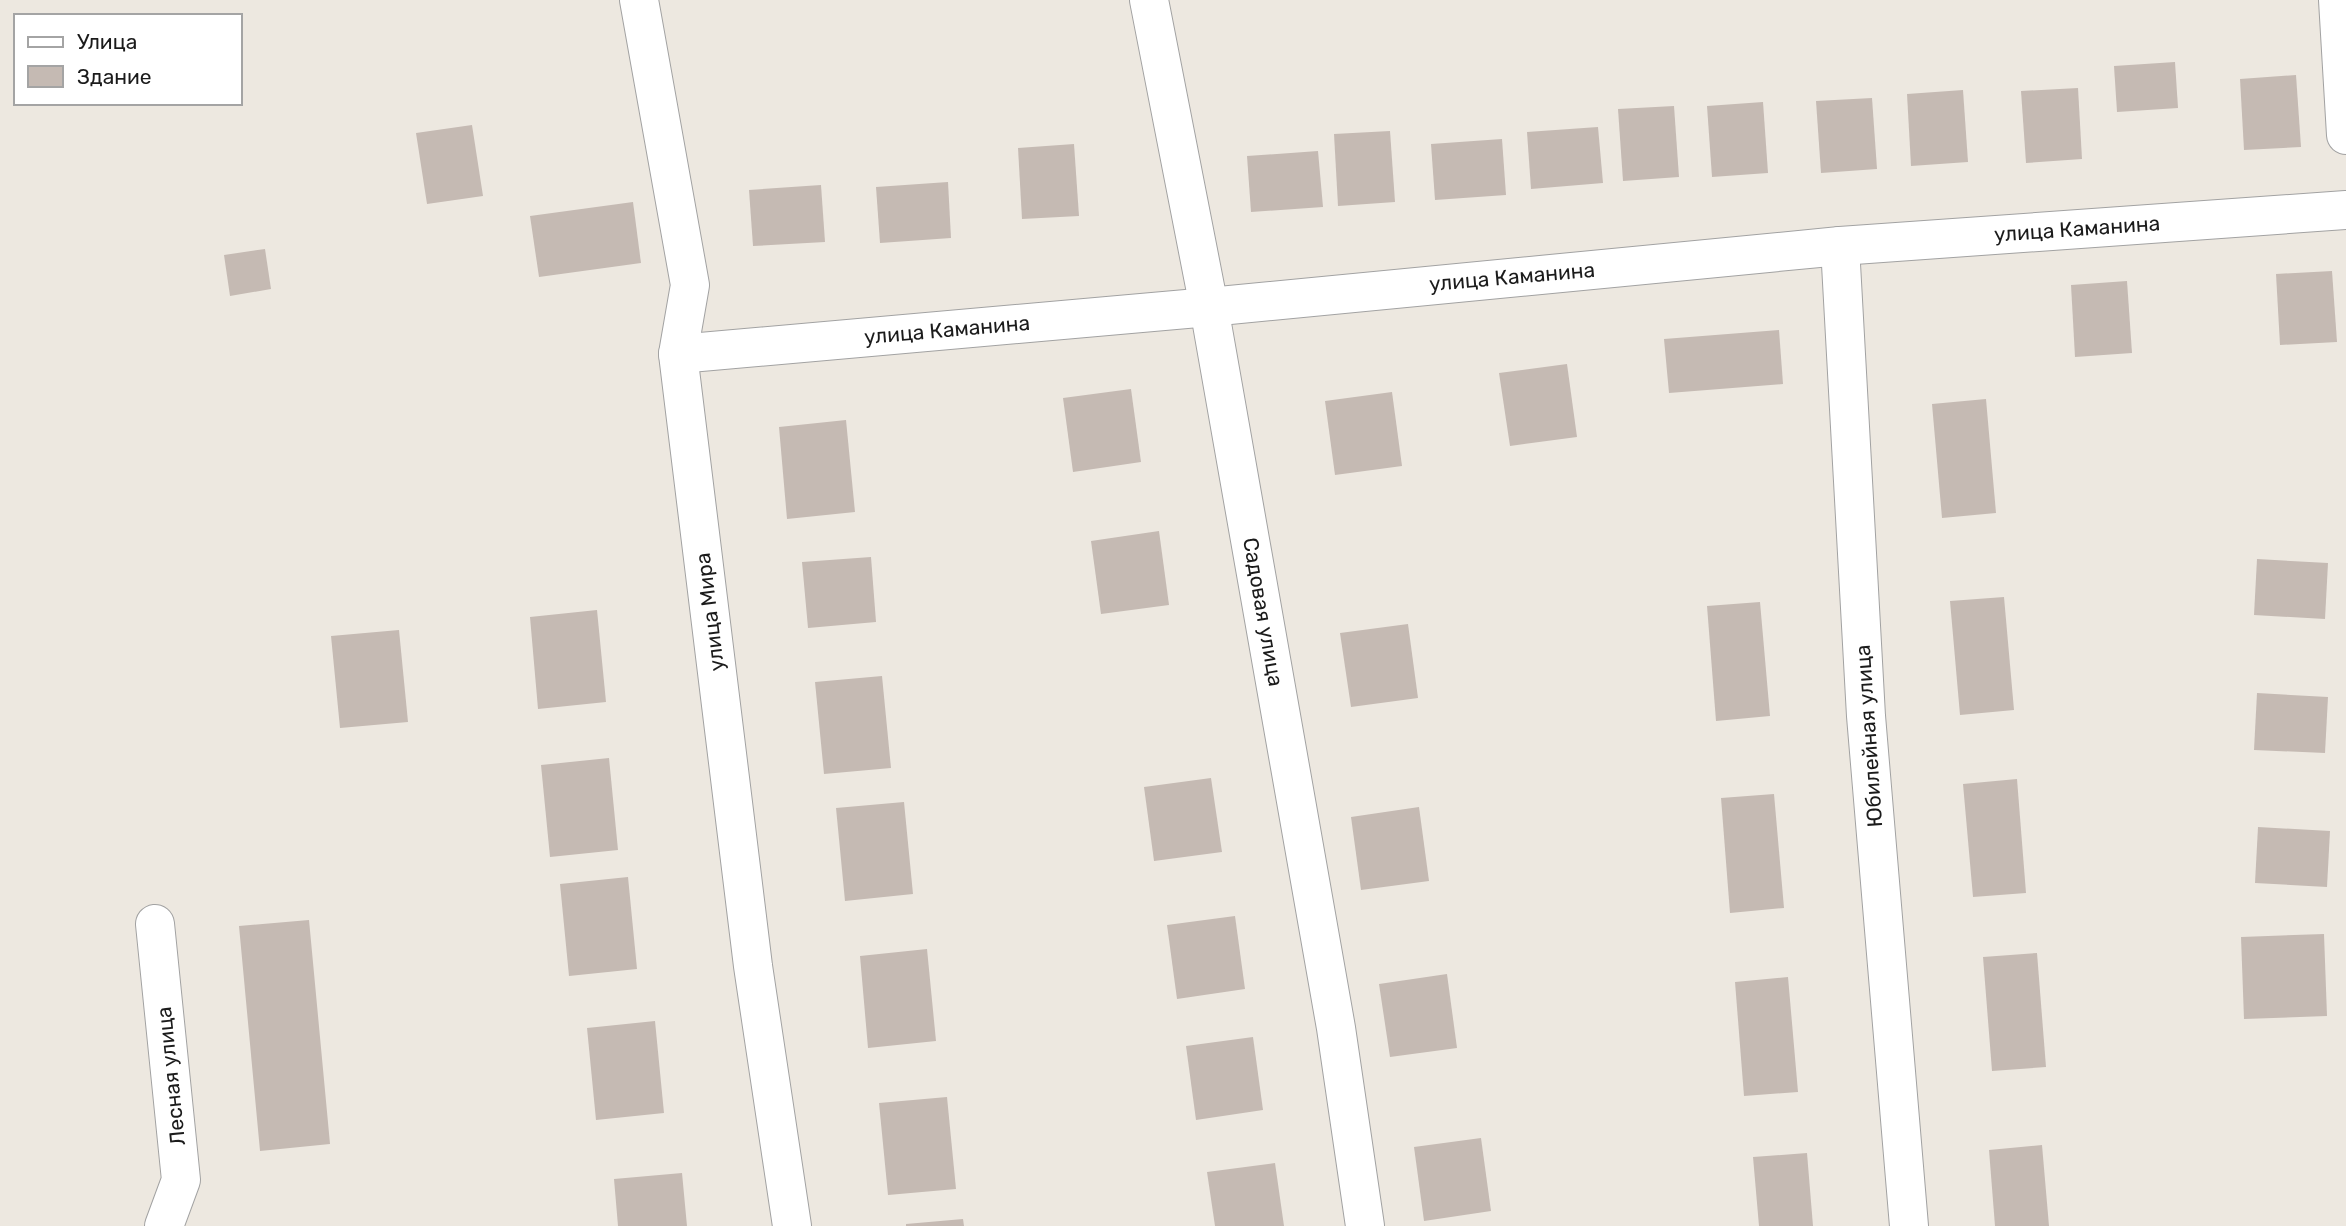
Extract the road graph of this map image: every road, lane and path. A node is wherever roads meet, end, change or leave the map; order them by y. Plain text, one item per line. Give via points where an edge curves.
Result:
1 (639, 0) edge
2 (1149, 0) edge
3 (2338, 0) edge
4 (2346, 135) edge
5 (2346, 210) edge
6 (1840, 246) junction
7 (1209, 307) junction
8 (678, 354) junction
9 (155, 924) dead end
10 (164, 1226) edge
11 (792, 1226) edge
12 (1365, 1226) edge
13 (1909, 1226) edge

1 - 8 street, улица Мира via 690,285
2 - 7 street, Садовая улица
3 - 4 street
5 - 6 street, улица Каманина
6 - 7 street, улица Каманина
6 - 13 street, Юбилейная улица via 1866,716
7 - 8 street, улица Каманина
7 - 12 street, Садовая улица via 1336,1028
8 - 11 street, улица Мира via 752,966
9 - 10 street, Лесная улица via 181,1180

